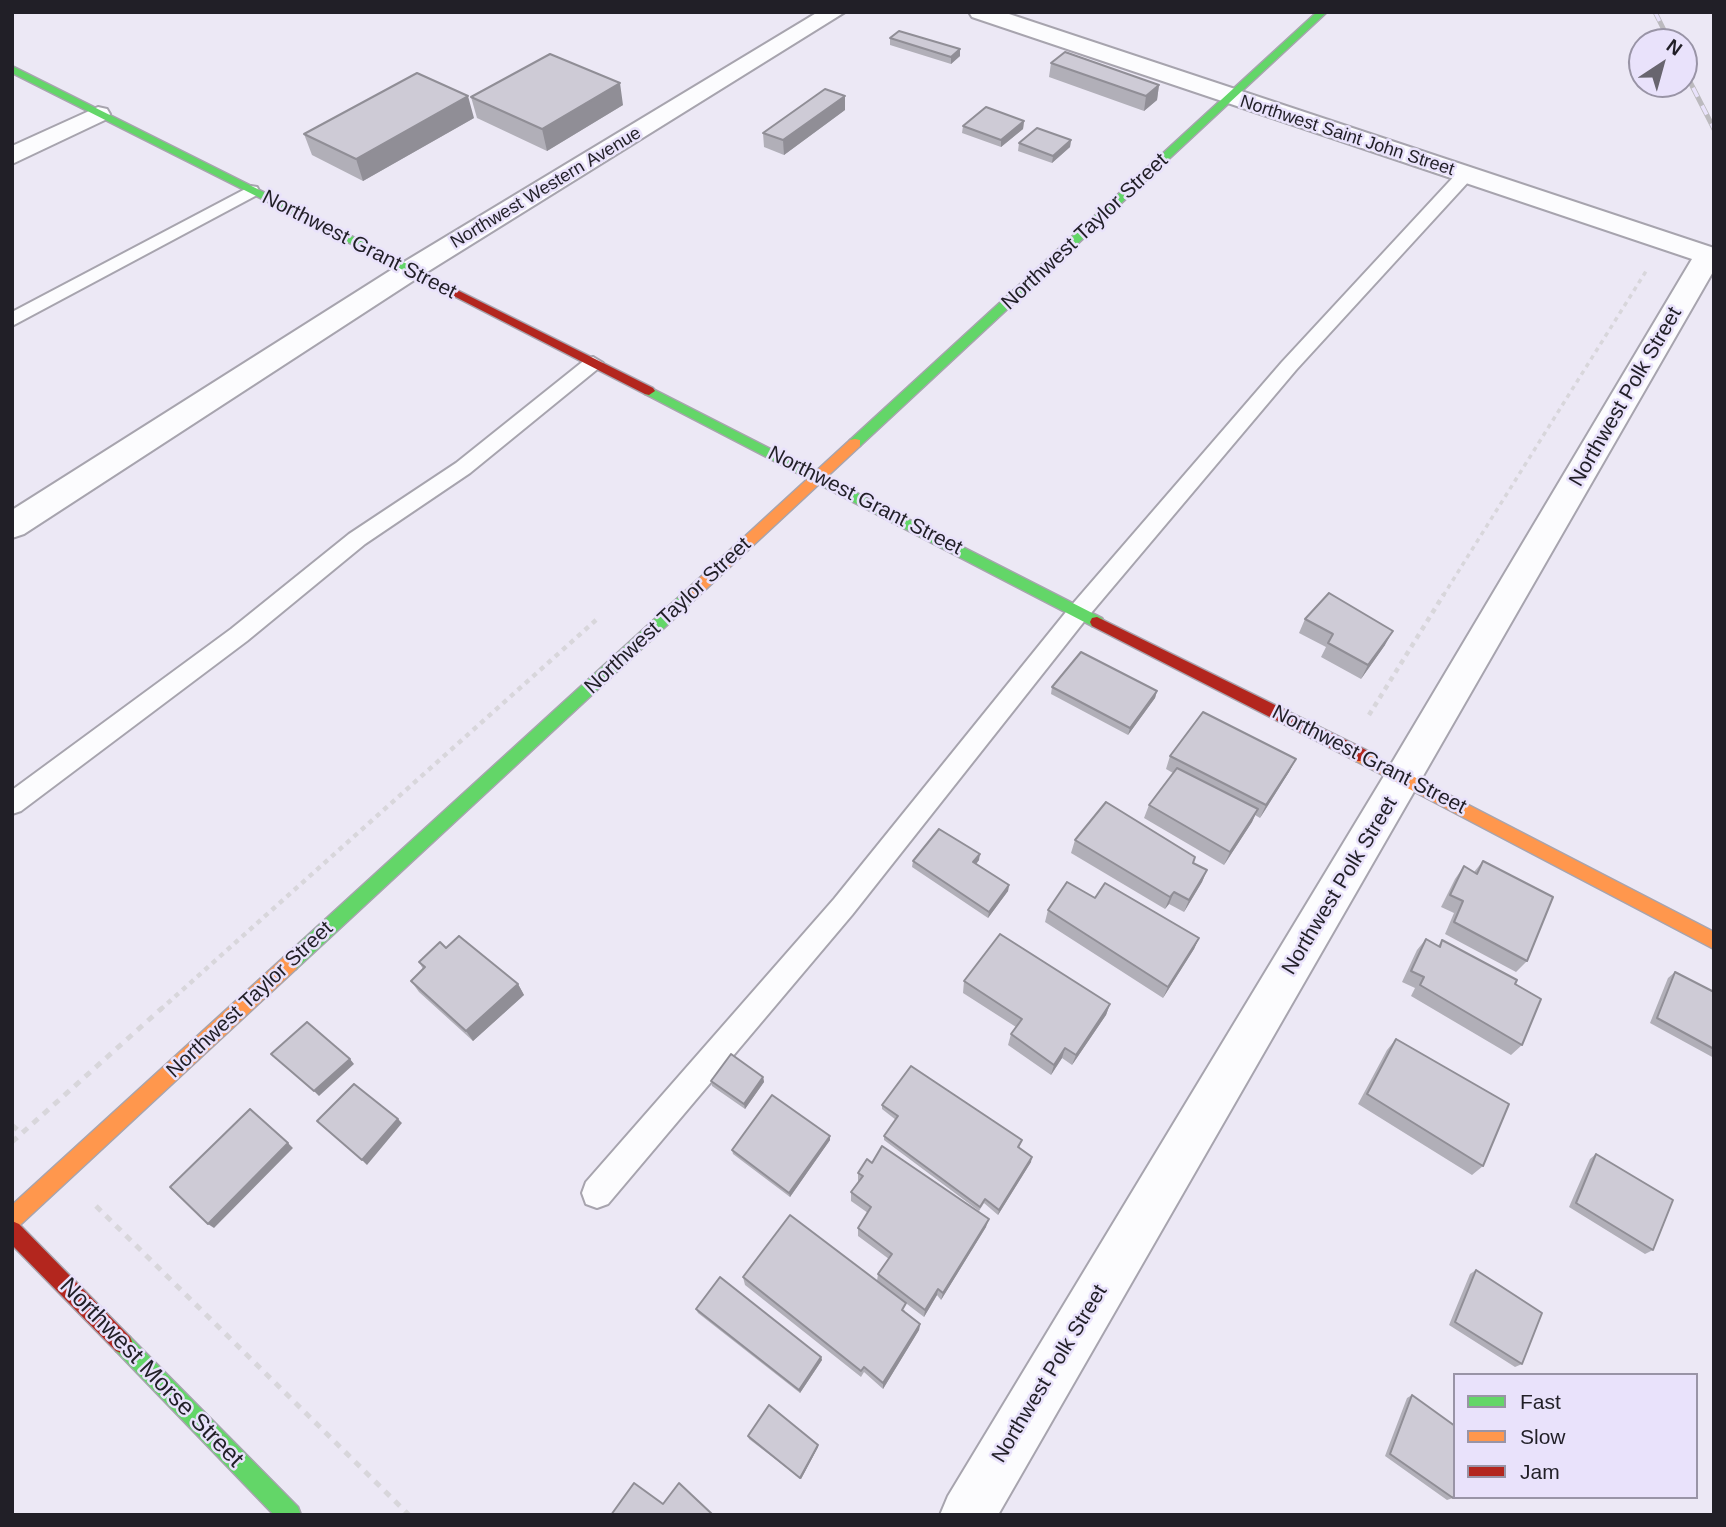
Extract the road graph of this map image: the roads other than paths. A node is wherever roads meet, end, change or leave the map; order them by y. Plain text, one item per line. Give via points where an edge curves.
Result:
1 (834, 12) edge
2 (980, 12) edge
3 (1320, 13) edge
4 (12, 69) edge
5 (1233, 98) junction
6 (98, 114) junction
7 (12, 156) edge
8 (1465, 175) junction
9 (251, 191) junction
10 (1711, 256) edge
11 (410, 271) junction
12 (12, 320) edge
13 (593, 363) junction
14 (819, 477) junction
15 (12, 526) edge
16 (1078, 613) junction
17 (1404, 777) junction
18 (12, 804) edge
19 (1714, 940) edge
20 (597, 1193) dead end
21 (12, 1219) edge
22 (12, 1231) edge
23 (290, 1515) edge
24 (967, 1515) edge

1 - 11 street, Northwest Western Avenue
2 - 5 street, Northwest Saint John Street
3 - 5 street, Northwest Taylor Street
4 - 6 street, Northwest Grant Street
5 - 8 street, Northwest Saint John Street
5 - 14 street, Northwest Taylor Street
6 - 7 street
6 - 9 street, Northwest Grant Street
8 - 10 street, Northwest Saint John Street
8 - 16 lane via 1289,366
9 - 11 street, Northwest Grant Street
9 - 12 lane
10 - 17 street, Northwest Polk Street
11 - 13 street, Northwest Grant Street
11 - 15 street, Northwest Western Avenue
13 - 14 street, Northwest Grant Street
13 - 18 lane via 463,468 357,539 239,635
14 - 16 street, Northwest Grant Street
14 - 21 street, Northwest Taylor Street
16 - 17 street, Northwest Grant Street
16 - 20 lane via 843,907
17 - 19 street, Northwest Grant Street
17 - 24 street, Northwest Polk Street
22 - 23 street, Northwest Morse Street

